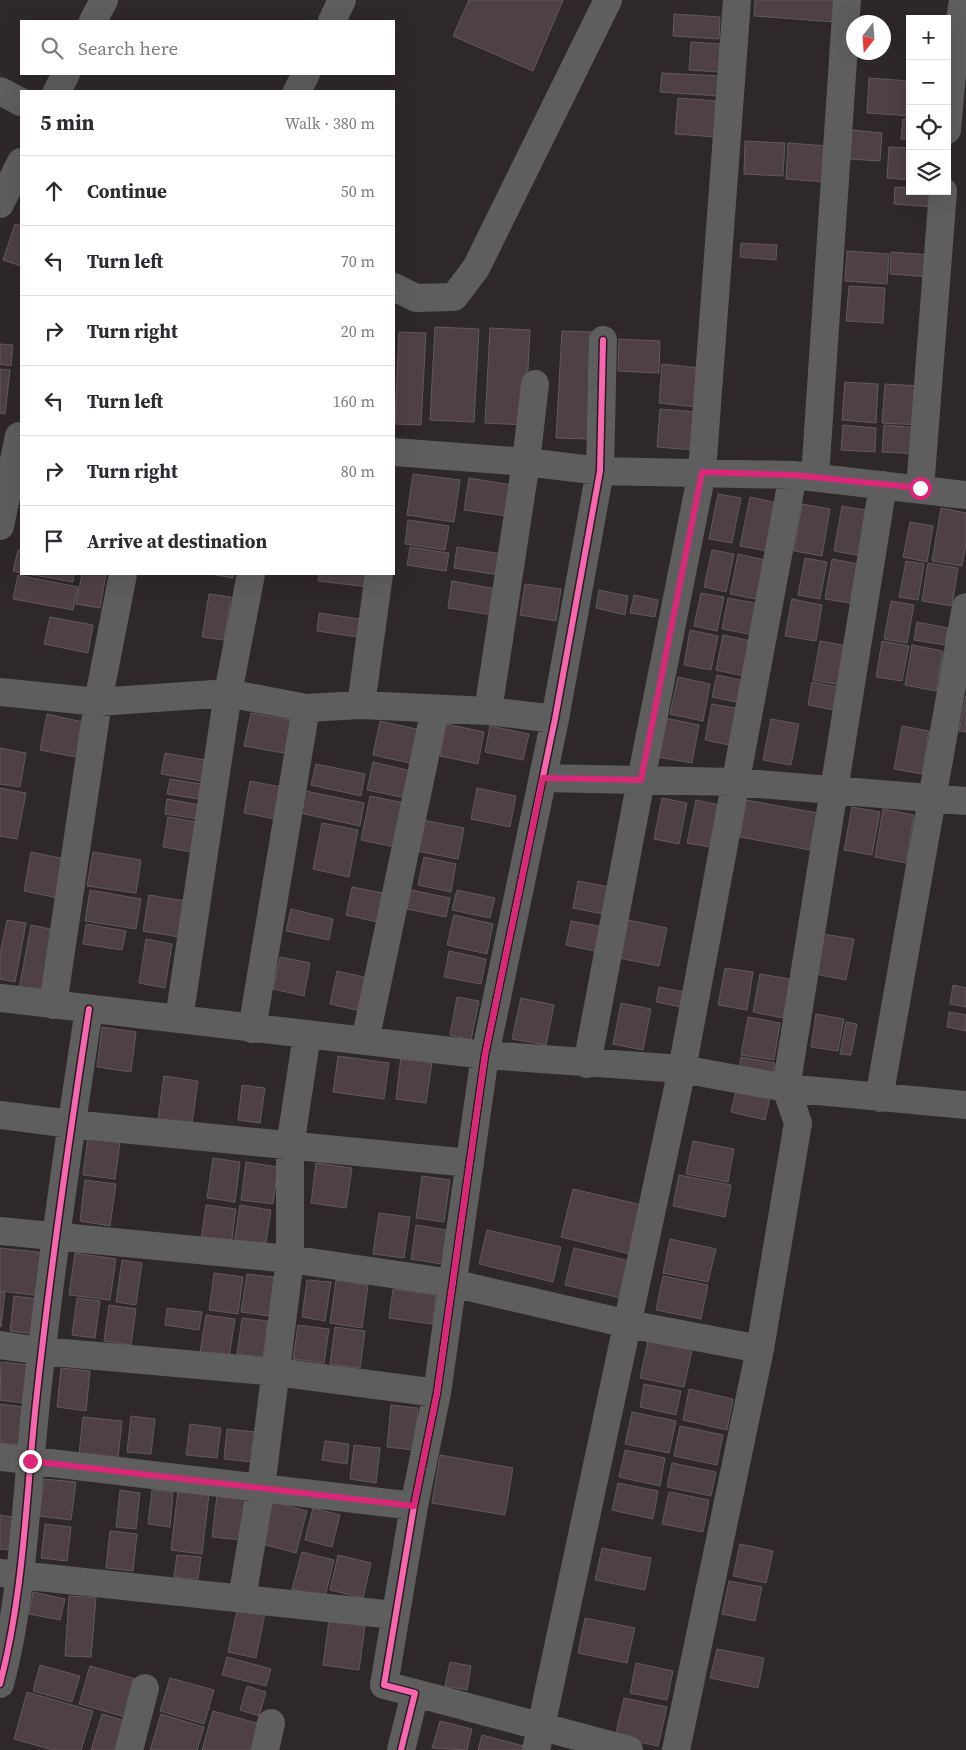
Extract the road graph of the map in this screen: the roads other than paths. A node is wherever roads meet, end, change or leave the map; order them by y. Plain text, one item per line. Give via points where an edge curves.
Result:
1 (104, 0) edge
2 (342, 0) edge
3 (608, 0) edge
4 (737, 0) edge
5 (847, 0) edge
6 (962, 0) edge
7 (94, 20) edge
8 (332, 20) edge
9 (65, 75) edge
10 (305, 75) edge
11 (58, 90) edge
12 (298, 90) edge
13 (0, 91) edge
14 (20, 101) edge
15 (949, 105) edge
16 (20, 164) edge
17 (943, 195) edge
18 (0, 204) edge
19 (395, 288) edge
20 (603, 340) dead end
21 (535, 384) dead end
22 (20, 436) edge
23 (395, 457) edge
24 (526, 462) junction
25 (600, 471) junction
26 (702, 472) junction
27 (804, 476) junction
28 (883, 485) junction
29 (920, 488) junction
30 (966, 495) edge
31 (0, 526) edge
32 (123, 575) edge
33 (251, 575) edge
34 (379, 575) edge
35 (966, 607) edge
36 (0, 692) edge
37 (228, 693) junction
38 (98, 702) junction
39 (362, 705) junction
40 (306, 708) junction
41 (435, 709) junction
42 (488, 711) junction
43 (555, 718) junction
44 (543, 778) junction
45 (641, 780) junction
46 (735, 782) junction
47 (833, 791) junction
48 (932, 797) junction
49 (966, 801) edge
50 (0, 998) edge
51 (53, 1005) junction
52 (89, 1009) junction
53 (179, 1019) junction
54 (252, 1029) junction
55 (307, 1035) junction
56 (366, 1041) junction
57 (485, 1055) junction
58 (588, 1064) junction
59 (682, 1069) junction
60 (786, 1088) junction
61 (879, 1098) junction
62 (966, 1105) edge
63 (0, 1115) edge
64 (71, 1124) junction
65 (290, 1146) junction
66 (470, 1163) junction
67 (0, 1231) edge
68 (57, 1237) junction
69 (290, 1259) junction
70 (452, 1283) junction
71 (628, 1324) junction
72 (0, 1345) edge
73 (760, 1349) junction
74 (42, 1351) junction
75 (276, 1372) junction
76 (437, 1393) junction
77 (0, 1457) edge
78 (30, 1461) junction
79 (261, 1487) junction
80 (414, 1506) junction
81 (10, 1574) edge
82 (242, 1598) junction
83 (394, 1615) junction
84 (0, 1680) edge
85 (145, 1688) dead end
86 (414, 1693) junction
87 (271, 1723) dead end
88 (538, 1738) edge
89 (130, 1750) edge
90 (265, 1750) edge
91 (401, 1750) edge
92 (629, 1750) edge
93 (676, 1750) edge

1 - 7 street
2 - 8 street
3 - 19 street via 476,268 454,297 416,298
4 - 26 street
5 - 27 street
6 - 15 street
9 - 11 street
10 - 12 street
13 - 14 street
16 - 18 street
17 - 29 street
20 - 25 street
21 - 24 street
22 - 31 street
23 - 24 street
24 - 25 street
24 - 42 street
25 - 26 street
25 - 43 street
26 - 27 street
26 - 45 street
27 - 28 street
27 - 46 street
28 - 29 street
28 - 47 street
29 - 30 street
32 - 38 street
33 - 37 street
34 - 39 street
35 - 48 street
36 - 38 street
37 - 38 street
37 - 40 street
37 - 53 street
38 - 51 street
39 - 40 street
39 - 41 street
40 - 54 street
41 - 42 street
41 - 56 street
42 - 43 street
43 - 44 street
44 - 45 street
44 - 57 street
45 - 46 street
45 - 58 street
46 - 47 street
46 - 59 street
47 - 48 street
47 - 60 street
48 - 49 street
48 - 61 street
50 - 51 street
51 - 52 street
52 - 53 street
52 - 64 street
53 - 54 street
54 - 55 street
55 - 56 street
55 - 65 street
56 - 57 street
57 - 58 street
57 - 66 street
58 - 59 street
59 - 60 street
59 - 71 street
60 - 61 street
60 - 73 street via 798,1123
61 - 62 street
63 - 64 street
64 - 65 street
64 - 68 street
65 - 66 street
65 - 69 street
66 - 70 street
67 - 68 street
68 - 69 street
68 - 74 street
69 - 70 street
69 - 75 street
70 - 71 street
70 - 76 street
71 - 73 street
71 - 88 street
72 - 74 street
73 - 93 street
74 - 75 street
74 - 78 street
75 - 76 street
75 - 79 street
76 - 80 street
77 - 78 street
78 - 79 street
78 - 81 street
79 - 80 street
79 - 82 street
80 - 83 street
81 - 82 street
81 - 84 street
82 - 83 street
83 - 86 street via 384,1685
85 - 89 street
86 - 88 street
86 - 91 street
87 - 90 street
88 - 92 street

